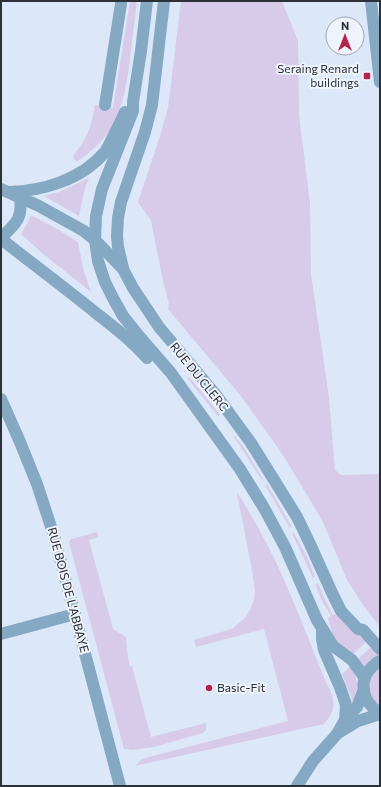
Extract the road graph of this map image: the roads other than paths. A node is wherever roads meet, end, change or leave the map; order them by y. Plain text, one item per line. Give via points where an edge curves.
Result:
1 (120, 1) edge
2 (146, 1) edge
3 (164, 1) edge
4 (370, 1) edge
5 (380, 82) edge
6 (133, 102) junction
7 (104, 105) dead end
8 (3, 192) edge
9 (20, 198) junction
10 (1, 239) edge
11 (95, 240) junction
12 (1, 251) edge
13 (19, 253) junction
14 (123, 269) junction
15 (171, 373) junction
16 (1, 399) edge
17 (75, 614) junction
18 (323, 628) junction
19 (1, 634) edge
20 (380, 649) edge
21 (380, 661) edge
22 (364, 677) junction
23 (364, 689) junction
24 (380, 713) edge
25 (345, 720) junction
26 (337, 734) junction
27 (120, 786) edge
28 (297, 786) edge

1 - 7 street
2 - 6 street
3 - 14 street via 152,105 118,218 118,247
4 - 5 street
6 - 8 street via 126,109 105,153 93,164 50,186
6 - 11 street via 133,111 102,189 96,216
8 - 9 street
9 - 10 street via 21,208 17,221
9 - 11 street via 84,231
10 - 13 street, RUE DU CLERC
11 - 14 street, RUE DU CLERC
11 - 15 street, RUE DU CLERC via 98,261 116,304 123,316
12 - 13 street
13 - 15 street, RUE DU CLERC via 140,350 157,368
14 - 20 street, RUE DU CLERC via 159,327 216,395 266,466 297,517 341,611
15 - 18 street, RUE DU CLERC via 264,508
16 - 17 street, RUE BOIS DE L'ABBAYE via 41,495
17 - 19 street
17 - 27 street, RUE BOIS DE L'ABBAYE
18 - 22 street, RUE DU CLERC via 333,646 352,660
18 - 25 street via 324,650 346,705
21 - 22 street
22 - 23 street
23 - 24 street via 369,703
23 - 25 street via 357,707
24 - 26 street via 358,721
25 - 26 street
26 - 28 street via 313,761

